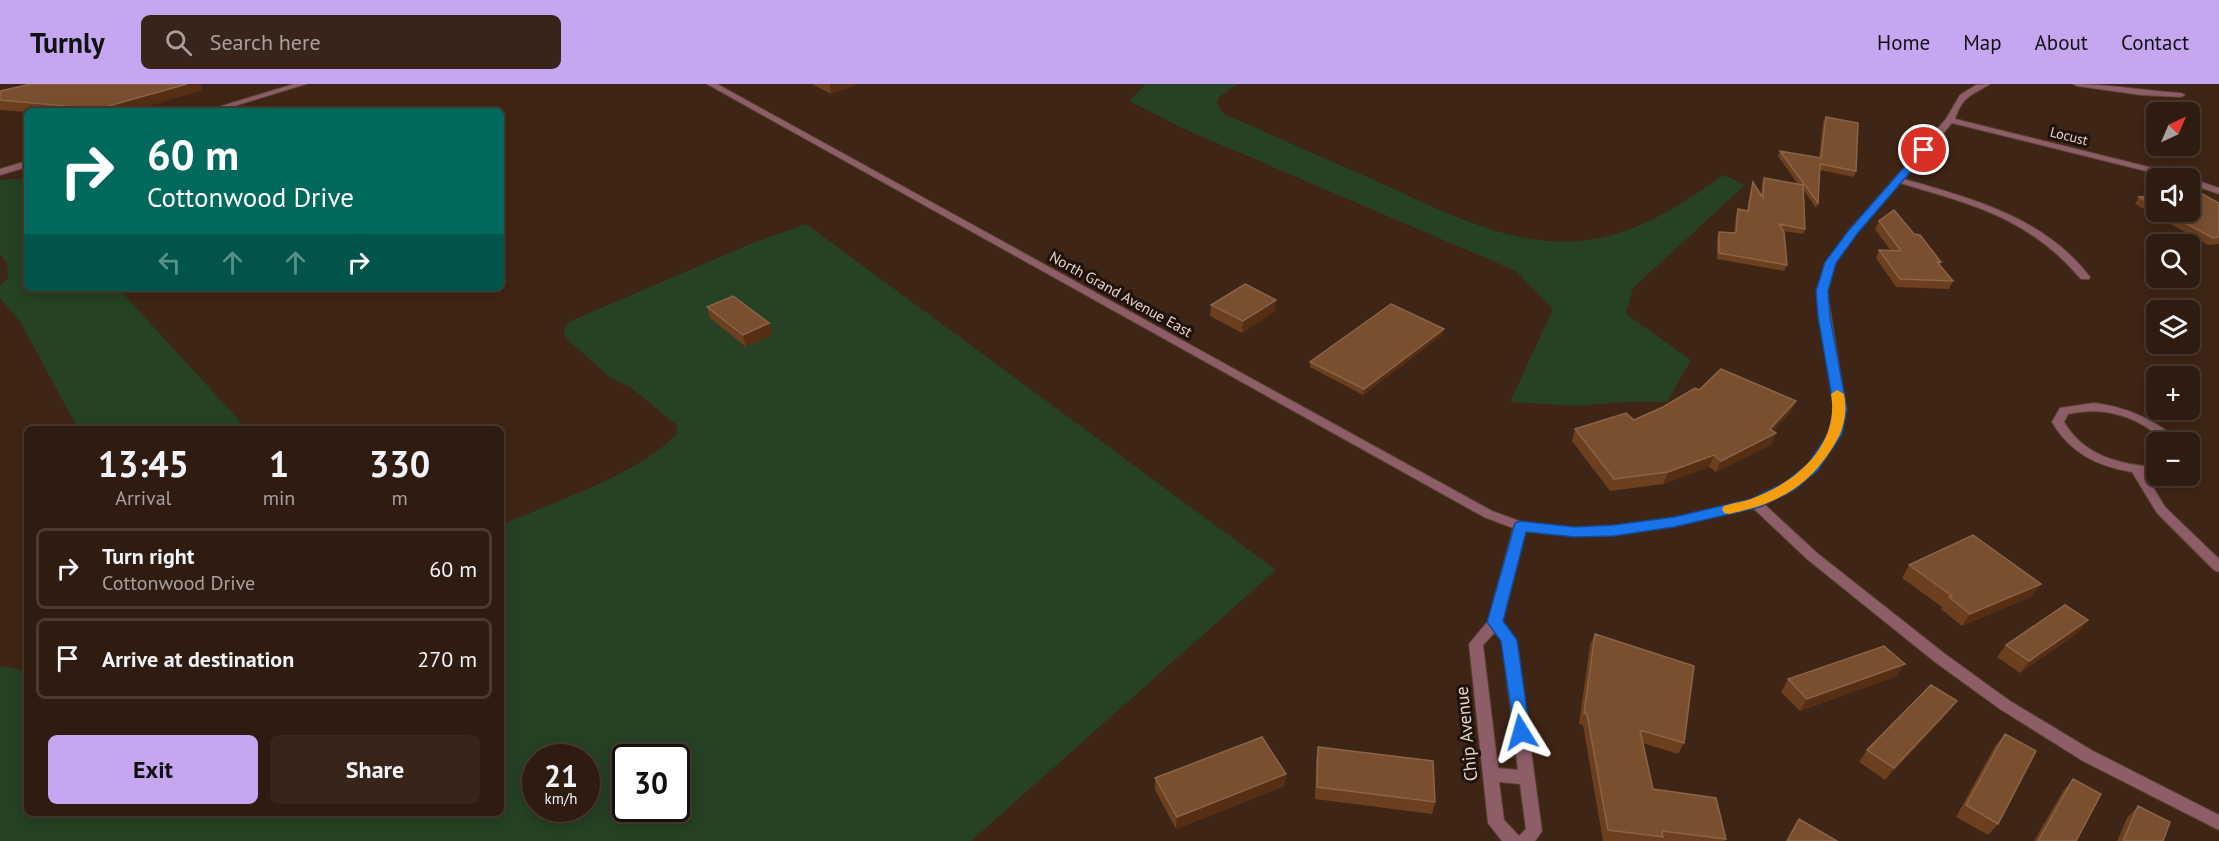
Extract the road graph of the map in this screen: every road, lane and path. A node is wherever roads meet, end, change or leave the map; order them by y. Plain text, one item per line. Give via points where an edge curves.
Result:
1 (302, 84) edge
2 (711, 84) edge
3 (1986, 84) edge
4 (2077, 84) edge
5 (2181, 95) dead end
6 (219, 108) edge
7 (1950, 120) junction
8 (24, 165) edge
9 (2146, 168) edge
10 (0, 172) edge
11 (1899, 180) junction
12 (2200, 184) edge
13 (2219, 191) edge
14 (2085, 277) dead end
15 (2162, 432) edge
16 (2137, 471) junction
17 (2146, 471) edge
18 (1755, 503) junction
19 (1520, 526) junction
20 (2219, 567) edge
21 (1495, 622) junction
22 (1490, 774) junction
23 (1527, 778) junction
24 (2219, 823) edge
25 (1513, 841) edge
26 (1525, 841) edge

1 - 6 street
2 - 19 street, North Grand Avenue East via 1460,499
3 - 7 street, North Grand Avenue East via 1958,100
4 - 5 street
7 - 9 street, Locust
7 - 11 street, North Grand Avenue East
8 - 10 street
11 - 14 street via 1990,208 2022,223 2071,258
11 - 18 street, North Grand Avenue East via 1831,262 1822,291 1840,409 1835,434 1813,467 1789,487
12 - 13 street
15 - 16 street via 2130,414 2089,406 2064,411 2058,422 2064,435 2083,451
16 - 17 street
16 - 20 street via 2161,510
18 - 19 street, North Grand Avenue East via 1614,531 1554,531
18 - 24 street via 1812,556 2005,705 2088,756
19 - 21 street, Chip Avenue
21 - 22 street, Chip Avenue via 1476,644
21 - 23 street via 1509,640
22 - 23 street
22 - 25 street, Chip Avenue via 1496,823
23 - 26 street via 1534,831

